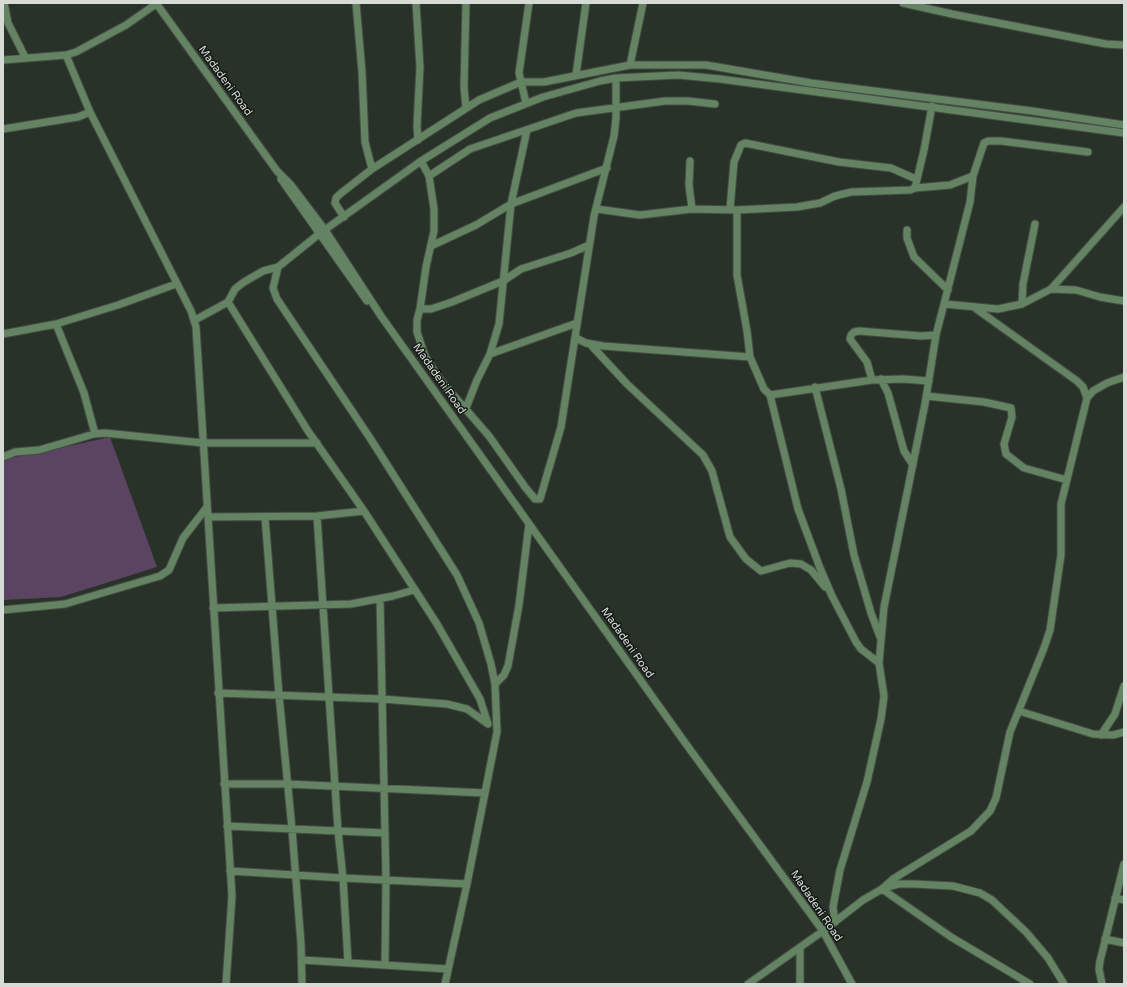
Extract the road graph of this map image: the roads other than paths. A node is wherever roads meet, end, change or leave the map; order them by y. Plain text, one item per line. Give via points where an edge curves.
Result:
1 (4, 3) edge
2 (356, 3) edge
3 (416, 3) edge
4 (466, 3) edge
5 (529, 3) edge
6 (586, 3) edge
7 (643, 3) edge
8 (904, 3) edge
9 (156, 4) edge
10 (1124, 45) edge
11 (66, 55) junction
12 (25, 57) junction
13 (3, 60) edge
14 (630, 65) junction
15 (576, 75) junction
16 (616, 78) junction
17 (521, 82) junction
18 (526, 103) junction
19 (715, 104) dead end
20 (974, 104) junction
21 (932, 106) junction
22 (616, 107) junction
23 (466, 108) junction
24 (90, 112) junction
25 (972, 112) junction
26 (1124, 125) edge
27 (3, 129) edge
28 (527, 130) junction
29 (1124, 133) edge
30 (418, 140) junction
31 (1088, 152) dead end
32 (421, 161) junction
33 (690, 161) dead end
34 (607, 168) junction
35 (372, 169) junction
36 (429, 176) junction
37 (973, 176) junction
38 (916, 179) junction
39 (915, 188) junction
40 (511, 204) junction
41 (1124, 206) edge
42 (597, 209) junction
43 (692, 209) junction
44 (733, 210) junction
45 (344, 217) junction
46 (1035, 224) dead end
47 (907, 230) dead end
48 (322, 232) junction
49 (589, 245) junction
50 (431, 246) junction
51 (278, 268) junction
52 (503, 281) junction
53 (176, 284) junction
54 (1051, 289) junction
55 (948, 290) junction
56 (1124, 301) edge
57 (228, 302) junction
58 (944, 304) junction
59 (1022, 304) junction
60 (975, 308) junction
61 (420, 309) junction
62 (195, 320) junction
63 (577, 323) junction
64 (56, 324) junction
65 (3, 334) edge
66 (936, 335) junction
67 (576, 338) junction
68 (590, 344) junction
69 (490, 354) junction
70 (750, 357) junction
71 (1124, 377) edge
72 (881, 379) junction
73 (872, 380) junction
74 (929, 381) junction
75 (815, 387) junction
76 (770, 395) junction
77 (926, 396) junction
78 (1088, 398) junction
79 (466, 408) junction
80 (95, 434) junction
81 (203, 443) junction
82 (317, 444) junction
83 (3, 456) edge
84 (913, 465) junction
85 (1067, 480) junction
86 (208, 507) junction
87 (364, 511) junction
88 (317, 516) junction
89 (208, 517) junction
90 (265, 517) junction
91 (529, 524) junction
92 (414, 590) junction
93 (832, 596) junction
94 (380, 599) junction
95 (323, 605) junction
96 (273, 606) junction
97 (214, 608) junction
98 (3, 610) edge
99 (881, 637) junction
100 (879, 663) junction
101 (495, 684) junction
102 (1124, 686) edge
103 (218, 693) junction
104 (279, 695) junction
105 (330, 696) junction
106 (382, 699) junction
107 (1020, 711) junction
108 (488, 724) junction
109 (497, 732) junction
110 (1124, 732) edge
111 (1101, 735) junction
112 (224, 784) junction
113 (287, 784) junction
114 (334, 786) junction
115 (384, 788) junction
116 (485, 793) junction
117 (227, 826) junction
118 (292, 829) junction
119 (338, 831) junction
120 (385, 833) junction
121 (1124, 864) edge
122 (230, 871) junction
123 (295, 874) junction
124 (343, 878) junction
125 (386, 880) junction
126 (467, 884) junction
127 (882, 889) junction
128 (1115, 898) junction
129 (1124, 900) edge
130 (835, 922) junction
131 (823, 931) junction
132 (1105, 939) junction
133 (1124, 943) edge
134 (800, 948) junction
135 (302, 960) junction
136 (348, 962) junction
137 (385, 964) junction
138 (448, 968) junction
139 (226, 984) edge
140 (302, 984) edge
141 (445, 984) edge
142 (748, 984) edge
143 (800, 984) edge
144 (852, 984) edge
145 (1030, 984) edge
146 (1064, 984) edge
147 (1102, 984) edge

1 - 12 street via 8,23
2 - 35 street via 365,142
3 - 30 street via 420,67
4 - 23 street
5 - 17 street via 519,68
6 - 15 street
7 - 14 street
8 - 10 street via 1106,44
9 - 11 street via 96,42
9 - 48 street, Madadeni Road via 277,171 291,185
11 - 12 street
11 - 24 street
12 - 13 street
14 - 15 street
14 - 20 street via 706,65 818,84
15 - 17 street via 544,82
16 - 18 street
16 - 21 street via 699,76
16 - 22 street
17 - 18 street
17 - 23 street via 493,93
18 - 32 street via 490,118
19 - 22 street via 671,101
20 - 25 street
20 - 26 street
21 - 25 street
21 - 38 street
22 - 28 street via 576,114
22 - 34 street via 614,136
23 - 30 street
24 - 27 street via 78,117
24 - 53 street
25 - 29 street
28 - 36 street via 470,149
28 - 40 street
30 - 35 street
31 - 37 street via 988,141 984,143
32 - 36 street
32 - 45 street
33 - 43 street
34 - 40 street
34 - 42 street
35 - 45 street via 336,198 335,204
36 - 50 street via 434,209
37 - 39 street via 950,186
37 - 55 street via 970,202
38 - 39 street
38 - 44 street via 891,168 839,162 746,143 741,145 734,162
39 - 44 street via 904,191 846,193 805,206
40 - 50 street via 476,225
40 - 52 street
41 - 54 street
42 - 43 street via 640,215
42 - 49 street
43 - 44 street
44 - 70 street via 737,275
45 - 48 street
46 - 59 street via 1022,284
47 - 55 street via 907,238 914,256
48 - 51 street
48 - 91 street, Madadeni Road
49 - 52 street via 521,269
49 - 63 street
50 - 61 street
51 - 57 street via 263,271 238,286
51 - 101 street via 273,288 277,299 457,574 479,623 492,664
52 - 61 street via 440,307
52 - 69 street via 501,311
53 - 62 street
53 - 64 street
54 - 56 street via 1076,290
54 - 59 street
55 - 58 street
57 - 62 street
57 - 82 street
58 - 60 street
58 - 66 street
59 - 60 street via 998,309
60 - 78 street via 1077,381
61 - 79 street via 417,332 425,356 442,382
62 - 81 street
63 - 67 street
63 - 69 street
64 - 65 street
64 - 80 street via 84,393
66 - 73 street via 854,332 850,339 867,362
66 - 74 street
67 - 68 street
67 - 79 street via 561,427 540,500 535,499 525,488
68 - 70 street
68 - 93 street via 627,384 703,455 712,471 730,537 746,559 761,570 790,563 801,564 811,570
69 - 79 street
70 - 76 street via 764,389
71 - 78 street via 1107,382 1093,391
72 - 73 street
72 - 74 street
72 - 84 street via 888,393 904,451
73 - 75 street
74 - 77 street
75 - 76 street
75 - 99 street via 842,489 854,555 871,614
76 - 93 street via 798,509
77 - 84 street
77 - 85 street via 984,402 1011,408 1012,417 1004,444 1006,454 1024,468
78 - 85 street
80 - 81 street via 134,435
80 - 83 street via 39,450
81 - 82 street
81 - 86 street
82 - 87 street
84 - 99 street via 884,607
85 - 107 street via 1061,504 1061,555 1050,630
86 - 89 street
86 - 98 street via 183,538 169,570 160,576 66,604
87 - 88 street
87 - 92 street
88 - 90 street
88 - 95 street
89 - 90 street
89 - 97 street
90 - 96 street
91 - 101 street via 508,666 504,675
91 - 131 street, Madadeni Road
92 - 94 street
92 - 108 street via 472,686
93 - 100 street via 856,642
94 - 95 street
94 - 106 street
95 - 96 street
95 - 105 street
96 - 97 street
96 - 104 street
97 - 103 street
99 - 100 street
100 - 130 street via 884,696 881,719 867,782 840,870 833,902
101 - 109 street
102 - 111 street via 1115,714
103 - 104 street
103 - 112 street
104 - 105 street
104 - 113 street
105 - 106 street
105 - 114 street
106 - 108 street via 462,707
106 - 115 street
107 - 111 street
107 - 127 street via 1014,720 996,798 990,812 971,832 908,869
108 - 109 street
109 - 116 street
110 - 111 street
112 - 113 street
112 - 117 street
113 - 114 street
113 - 118 street
114 - 115 street
114 - 119 street
115 - 116 street
115 - 120 street
116 - 126 street
117 - 118 street
117 - 122 street
118 - 119 street
118 - 123 street
119 - 120 street
119 - 124 street
120 - 125 street
121 - 128 street
122 - 123 street
122 - 139 street via 232,896
123 - 124 street
123 - 135 street
124 - 125 street
124 - 136 street
125 - 126 street
125 - 137 street
126 - 138 street
127 - 130 street
127 - 145 street via 951,937
127 - 146 street via 899,884 914,884 953,886 980,893 992,900 1026,932 1048,958
128 - 129 street
128 - 132 street
130 - 131 street
131 - 134 street
131 - 144 street, Madadeni Road
132 - 133 street
132 - 147 street via 1099,969
134 - 142 street
134 - 143 street
135 - 136 street
135 - 140 street
136 - 137 street
137 - 138 street
138 - 141 street

